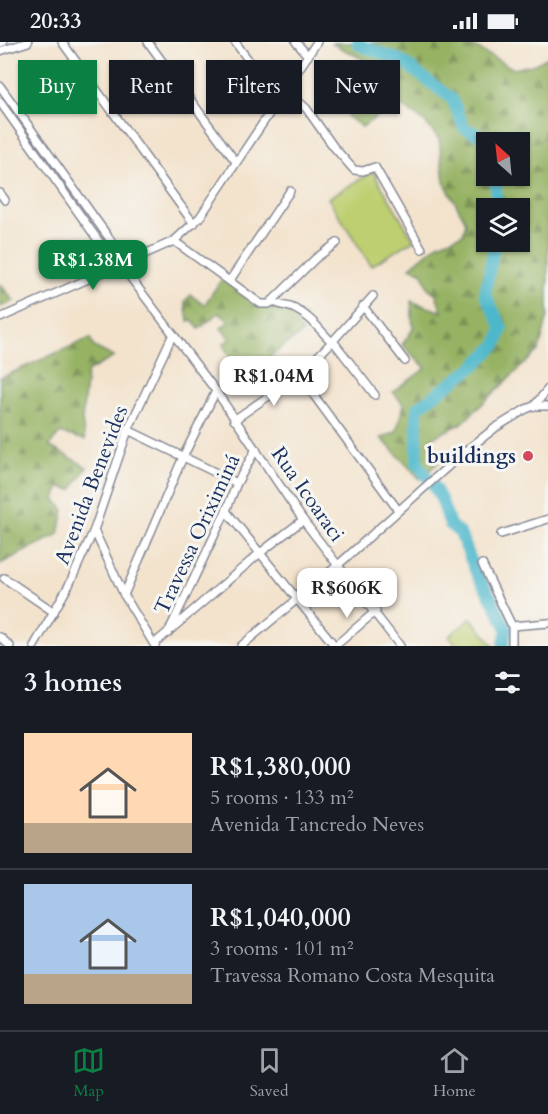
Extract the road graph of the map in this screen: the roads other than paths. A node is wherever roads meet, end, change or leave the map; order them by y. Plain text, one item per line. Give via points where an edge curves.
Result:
1 (28, 42) edge
2 (62, 42) edge
3 (148, 42) edge
4 (235, 42) edge
5 (296, 42) edge
6 (317, 42) edge
7 (0, 51) edge
8 (308, 56) junction
9 (248, 60) edge
10 (302, 65) edge
11 (0, 86) edge
12 (11, 100) junction
13 (1, 104) edge
14 (302, 105) edge
15 (269, 114) edge
16 (54, 160) junction
17 (236, 162) junction
18 (46, 166) junction
19 (290, 191) dead end
20 (194, 224) junction
21 (174, 241) junction
22 (337, 243) dead end
23 (422, 249) dead end
24 (127, 263) junction
25 (117, 267) junction
26 (127, 273) junction
27 (230, 280) junction
28 (373, 296) dead end
29 (272, 301) junction
30 (363, 306) junction
31 (0, 318) edge
32 (173, 333) junction
33 (333, 342) junction
34 (405, 361) dead end
35 (299, 375) junction
36 (548, 389) edge
37 (216, 392) junction
38 (375, 395) dead end
39 (534, 406) junction
40 (548, 406) edge
41 (234, 420) junction
42 (128, 430) junction
43 (256, 449) junction
44 (183, 457) junction
45 (237, 483) junction
46 (398, 510) junction
47 (226, 511) junction
48 (548, 519) edge
49 (303, 520) junction
50 (94, 530) junction
51 (501, 534) dead end
52 (260, 554) junction
53 (482, 564) dead end
54 (338, 565) junction
55 (4, 578) dead end
56 (124, 595) junction
57 (297, 598) junction
58 (54, 612) junction
59 (376, 612) junction
60 (548, 623) edge
61 (512, 626) junction
62 (168, 633) junction
63 (0, 637) edge
64 (154, 645) edge
65 (10, 646) edge
66 (34, 646) edge
67 (241, 646) edge
68 (335, 646) edge
69 (400, 646) edge
70 (512, 646) edge

1 - 7 street
2 - 20 street
3 - 17 street
4 - 9 street
5 - 8 street
6 - 8 street
8 - 10 street
11 - 12 street
12 - 13 street
12 - 16 street
13 - 18 street
14 - 23 street via 354,170 375,167
15 - 17 street
16 - 18 street
16 - 24 street
17 - 20 street
18 - 25 street
19 - 27 street
20 - 21 street
21 - 24 street
21 - 27 street
22 - 29 street
24 - 25 street
24 - 26 street
25 - 26 street, Rua Icoaraci
25 - 31 street
26 - 32 street, Rua Icoaraci
27 - 29 street via 261,304
28 - 30 street
29 - 33 street via 310,317
30 - 33 street
30 - 34 street
32 - 37 street, Rua Icoaraci
32 - 42 street, Avenida Benevides
33 - 35 street
33 - 38 street
35 - 41 street
35 - 46 street
36 - 39 street
37 - 41 street, Rua Icoaraci
37 - 44 street
39 - 40 street
39 - 46 street via 495,428
41 - 43 street, Rua Icoaraci
42 - 44 street
42 - 50 street, Avenida Benevides
43 - 45 street, Travessa Oriximiná
43 - 49 street, Rua Icoaraci
44 - 45 street
44 - 56 street
45 - 47 street, Travessa Oriximiná
46 - 54 street
47 - 52 street
47 - 62 street, Travessa Oriximiná
48 - 51 street
49 - 52 street
49 - 54 street, Rua Icoaraci
50 - 56 street
50 - 58 street, Avenida Benevides
52 - 57 street
52 - 62 street
53 - 61 street
54 - 57 street
54 - 59 street, Rua Icoaraci
55 - 58 street
56 - 64 street
57 - 67 street
57 - 68 street
58 - 66 street, Avenida Benevides
59 - 68 street
59 - 69 street, Rua Icoaraci
60 - 61 street
61 - 70 street
62 - 64 street
63 - 65 street

